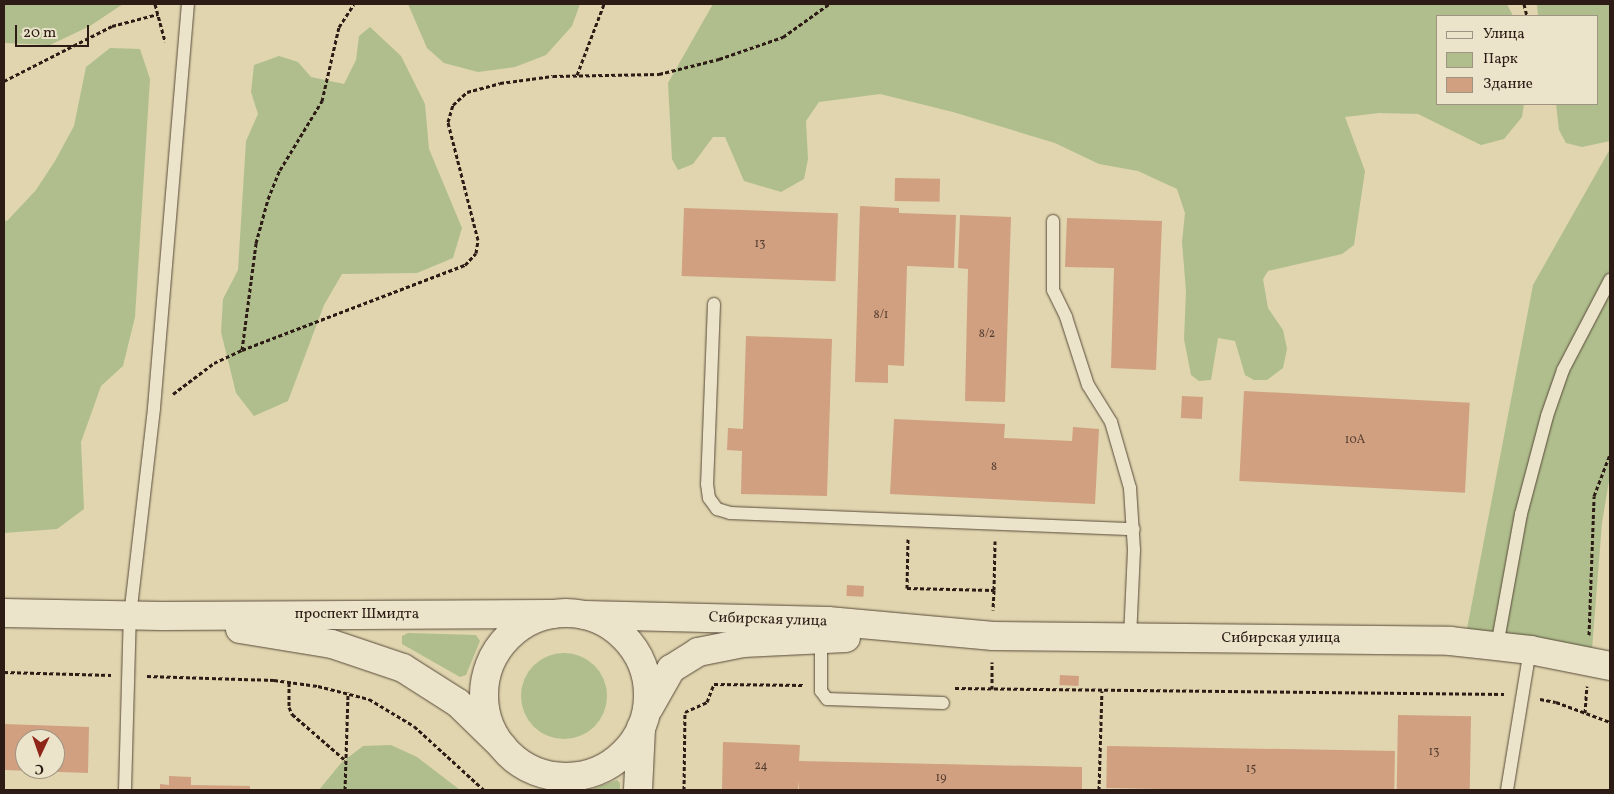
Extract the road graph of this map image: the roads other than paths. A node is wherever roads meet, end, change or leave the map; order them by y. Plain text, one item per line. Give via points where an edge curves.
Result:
1 (188, 4) edge
2 (1053, 220) dead end
3 (1610, 280) edge
4 (714, 304) dead end
5 (1134, 529) junction
6 (4, 614) edge
7 (553, 614) junction
8 (585, 615) junction
9 (130, 616) junction
10 (162, 616) junction
11 (950, 634) junction
12 (1130, 638) junction
13 (821, 639) junction
14 (1497, 646) junction
15 (1530, 650) junction
16 (1600, 664) edge
17 (943, 703) dead end
18 (643, 723) junction
19 (509, 753) junction
20 (125, 790) edge
21 (543, 790) edge
22 (638, 790) edge
23 (1507, 790) edge

1 - 9 lane via 154,408
2 - 5 lane via 1053,290 1066,317 1088,385 1111,422 1130,488
3 - 14 lane via 1564,370 1547,416 1521,514
4 - 5 lane via 707,484 709,498 717,508 730,513
5 - 12 lane
6 - 9 street, проспект Шмидта
7 - 8 street
7 - 10 street, проспект Шмидта
7 - 19 street via 532,620 514,631 499,647 489,666 484,686 485,708 491,728
8 - 11 street, Сибирская улица via 828,621
8 - 18 street via 615,629 637,653 648,685
9 - 10 street, проспект Шмидта
9 - 20 lane
10 - 19 street, проспект Шмидта via 332,644 374,656 404,668 452,698
11 - 12 street, Сибирская улица
11 - 13 street, Сибирская улица
12 - 14 street, Сибирская улица via 1401,640
13 - 17 lane via 822,695 833,701
13 - 18 street, Сибирская улица via 743,643 698,652 671,669 654,694
14 - 15 street, Сибирская улица
15 - 16 street, Сибирская улица
15 - 23 lane
18 - 19 street via 630,747 613,762 583,775 543,774
18 - 22 street
19 - 21 street

